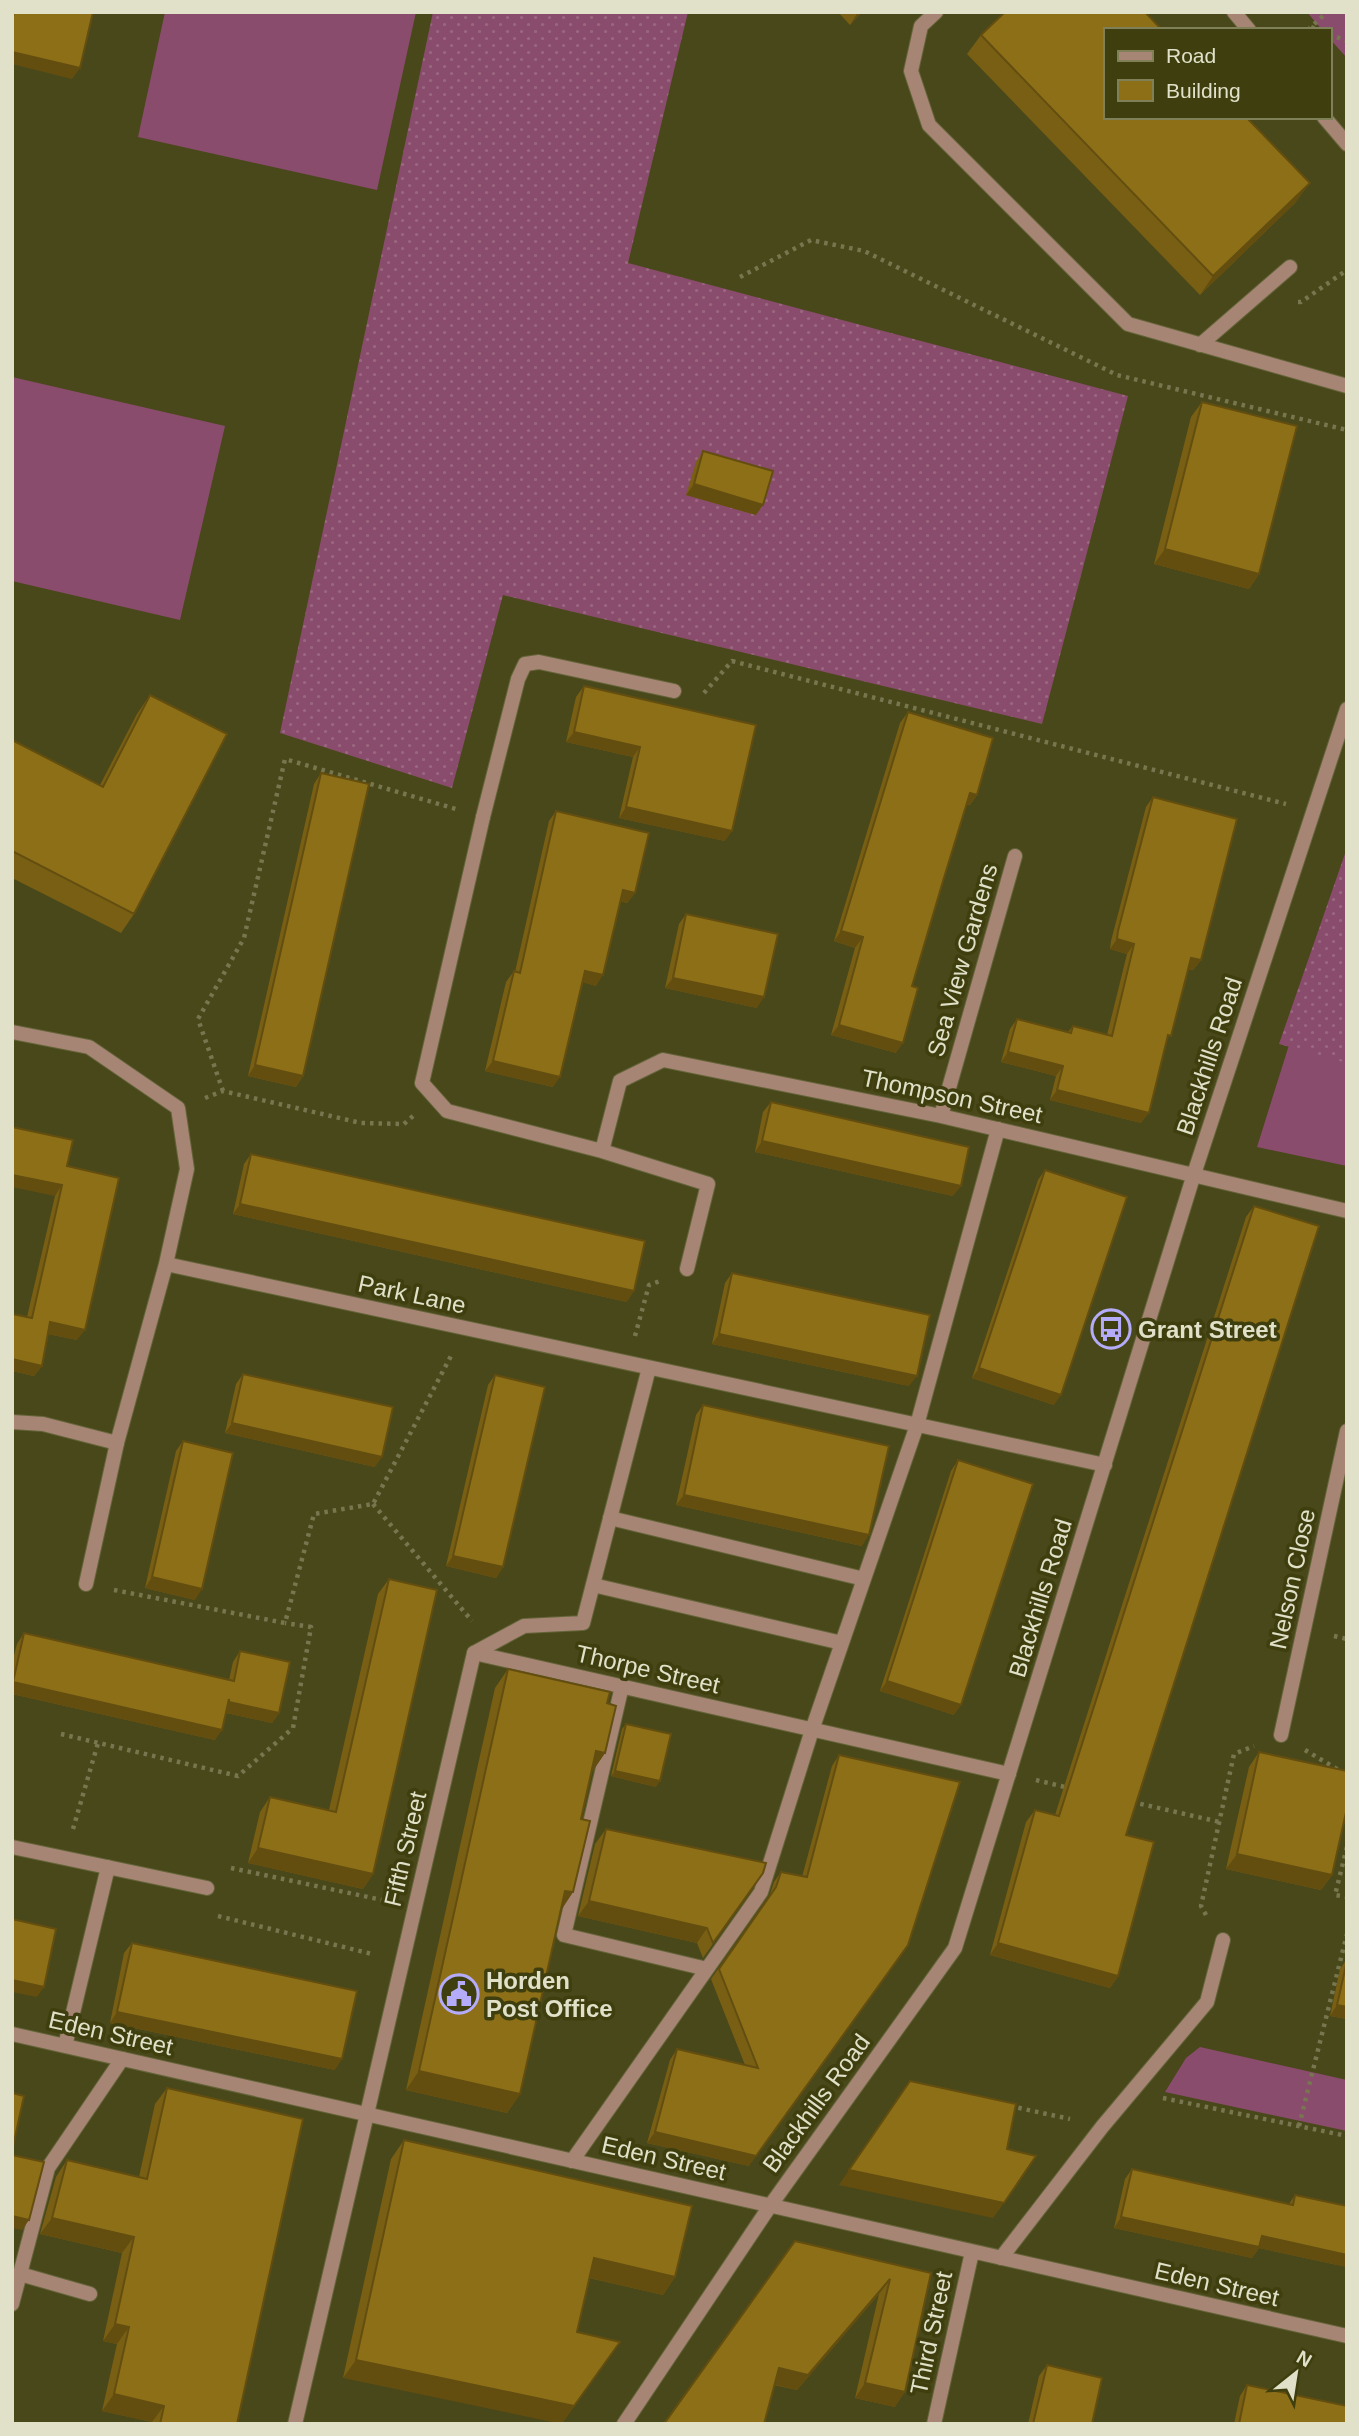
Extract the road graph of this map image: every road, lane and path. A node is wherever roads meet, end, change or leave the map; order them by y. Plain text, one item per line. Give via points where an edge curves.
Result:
1 (936, 12) edge
2 (1234, 12) edge
3 (1327, 12) edge
4 (1247, 28) edge
5 (1309, 28) edge
6 (1326, 119) edge
7 (1347, 144) edge
8 (1290, 267) dead end
9 (740, 277) dead end
10 (1200, 345) junction
11 (1347, 386) edge
12 (1347, 430) edge
13 (674, 691) joint
14 (1347, 709) edge
15 (1314, 811) junction
16 (483, 817) junction
17 (1015, 856) dead end
18 (12, 1032) edge
19 (223, 1091) junction
20 (434, 1097) junction
21 (178, 1108) junction
22 (941, 1116) junction
23 (998, 1129) junction
24 (602, 1151) junction
25 (1194, 1174) junction
26 (1347, 1211) edge
27 (166, 1264) junction
28 (687, 1269) joint
29 (465, 1329) junction
30 (628, 1364) junction
31 (649, 1368) junction
32 (12, 1422) edge
33 (917, 1425) junction
34 (1347, 1432) edge
35 (117, 1443) junction
36 (1105, 1465) junction
37 (373, 1504) junction
38 (610, 1518) junction
39 (864, 1579) junction
40 (86, 1584) joint
41 (593, 1585) junction
42 (285, 1623) junction
43 (842, 1643) junction
44 (491, 1644) junction
45 (474, 1653) junction
46 (622, 1686) junction
47 (812, 1730) junction
48 (61, 1734) dead end
49 (1281, 1735) junction
50 (98, 1742) junction
51 (1009, 1774) junction
52 (1347, 1775) edge
53 (1075, 1789) edge
54 (1127, 1801) edge
55 (1220, 1822) junction
56 (12, 1847) edge
57 (1347, 1847) edge
58 (65, 1858) junction
59 (108, 1867) junction
60 (226, 1880) dead end
61 (207, 1888) dead end
62 (1347, 1897) edge
63 (219, 1904) dead end
64 (415, 1907) junction
65 (1347, 1934) edge
66 (1223, 1940) joint
67 (402, 1962) junction
68 (707, 1969) junction
69 (12, 2034) edge
70 (65, 2046) junction
71 (122, 2059) junction
72 (1132, 2092) junction
73 (997, 2103) edge
74 (366, 2115) junction
75 (1299, 2126) junction
76 (1102, 2127) junction
77 (1347, 2136) edge
78 (572, 2161) junction
79 (770, 2206) junction
80 (972, 2252) junction
81 (1001, 2258) junction
82 (20, 2274) junction
83 (90, 2294) dead end
84 (12, 2304) edge
85 (1347, 2336) edge
86 (295, 2424) edge
87 (624, 2424) edge
88 (934, 2424) edge

1 - 10 street via 921,26 911,71 929,125 1128,324
2 - 4 street
3 - 5 path
6 - 7 street
8 - 10 street
9 - 12 path via 811,240 864,251 1117,375
10 - 11 street
13 - 15 path via 705,693 732,661
13 - 16 street via 539,662 525,664
14 - 15 street, Blackhills Road
15 - 25 street, Blackhills Road
16 - 19 path via 285,759 244,938 198,1019
16 - 20 street via 422,1083
17 - 22 street, Sea View Gardens
18 - 21 street via 89,1047
19 - 20 path via 361,1123 404,1124
19 - 21 path
20 - 24 street via 447,1111
21 - 27 street via 187,1169
22 - 23 street, Thompson Street
22 - 24 street, Thompson Street via 663,1060 620,1082
23 - 25 street, Thompson Street
23 - 33 street
24 - 28 street via 708,1184
25 - 26 street, Thompson Street
25 - 36 street, Blackhills Road
27 - 29 street, Park Lane
27 - 35 street
28 - 30 path via 649,1285
29 - 30 street, Park Lane
29 - 37 path
30 - 31 street, Park Lane
31 - 33 street
31 - 38 street
32 - 35 street via 43,1424
33 - 36 street
33 - 39 street
34 - 49 street, Nelson Close
35 - 40 street
36 - 51 street, Blackhills Road
37 - 42 path via 314,1514
37 - 44 path
38 - 39 street
38 - 41 street
39 - 43 street
40 - 42 path
41 - 43 street
41 - 44 street via 583,1623 524,1626
42 - 50 path via 311,1627 293,1728 238,1776
43 - 47 street
44 - 45 street
45 - 46 street, Thorpe Street
45 - 64 street, Fifth Street
46 - 47 street, Thorpe Street
46 - 68 street via 564,1936
47 - 51 street, Thorpe Street
47 - 68 street via 761,1892
48 - 50 path
49 - 52 path
49 - 55 path via 1234,1754
50 - 58 path
51 - 53 path
51 - 79 street, Blackhills Road via 955,1948
54 - 55 path
55 - 66 path via 1201,1906
56 - 58 street
57 - 62 path via 1335,1895
58 - 59 street
59 - 61 street
59 - 70 street
60 - 64 path via 230,1867
63 - 67 path via 215,1915
64 - 67 street, Fifth Street
65 - 75 path
66 - 72 street via 1207,2002
67 - 74 street, Fifth Street
68 - 78 street
69 - 70 street, Eden Street
70 - 71 street, Eden Street
71 - 74 street, Eden Street
71 - 82 street via 48,2168
72 - 75 path
72 - 76 street
73 - 76 path
74 - 78 street, Eden Street
74 - 86 street, Fifth Street
75 - 77 path
76 - 81 street
78 - 79 street, Eden Street
79 - 80 street, Eden Street
79 - 87 street, Blackhills Road
80 - 81 street, Eden Street
80 - 88 street, Third Street
81 - 85 street, Eden Street
82 - 83 street
82 - 84 street

